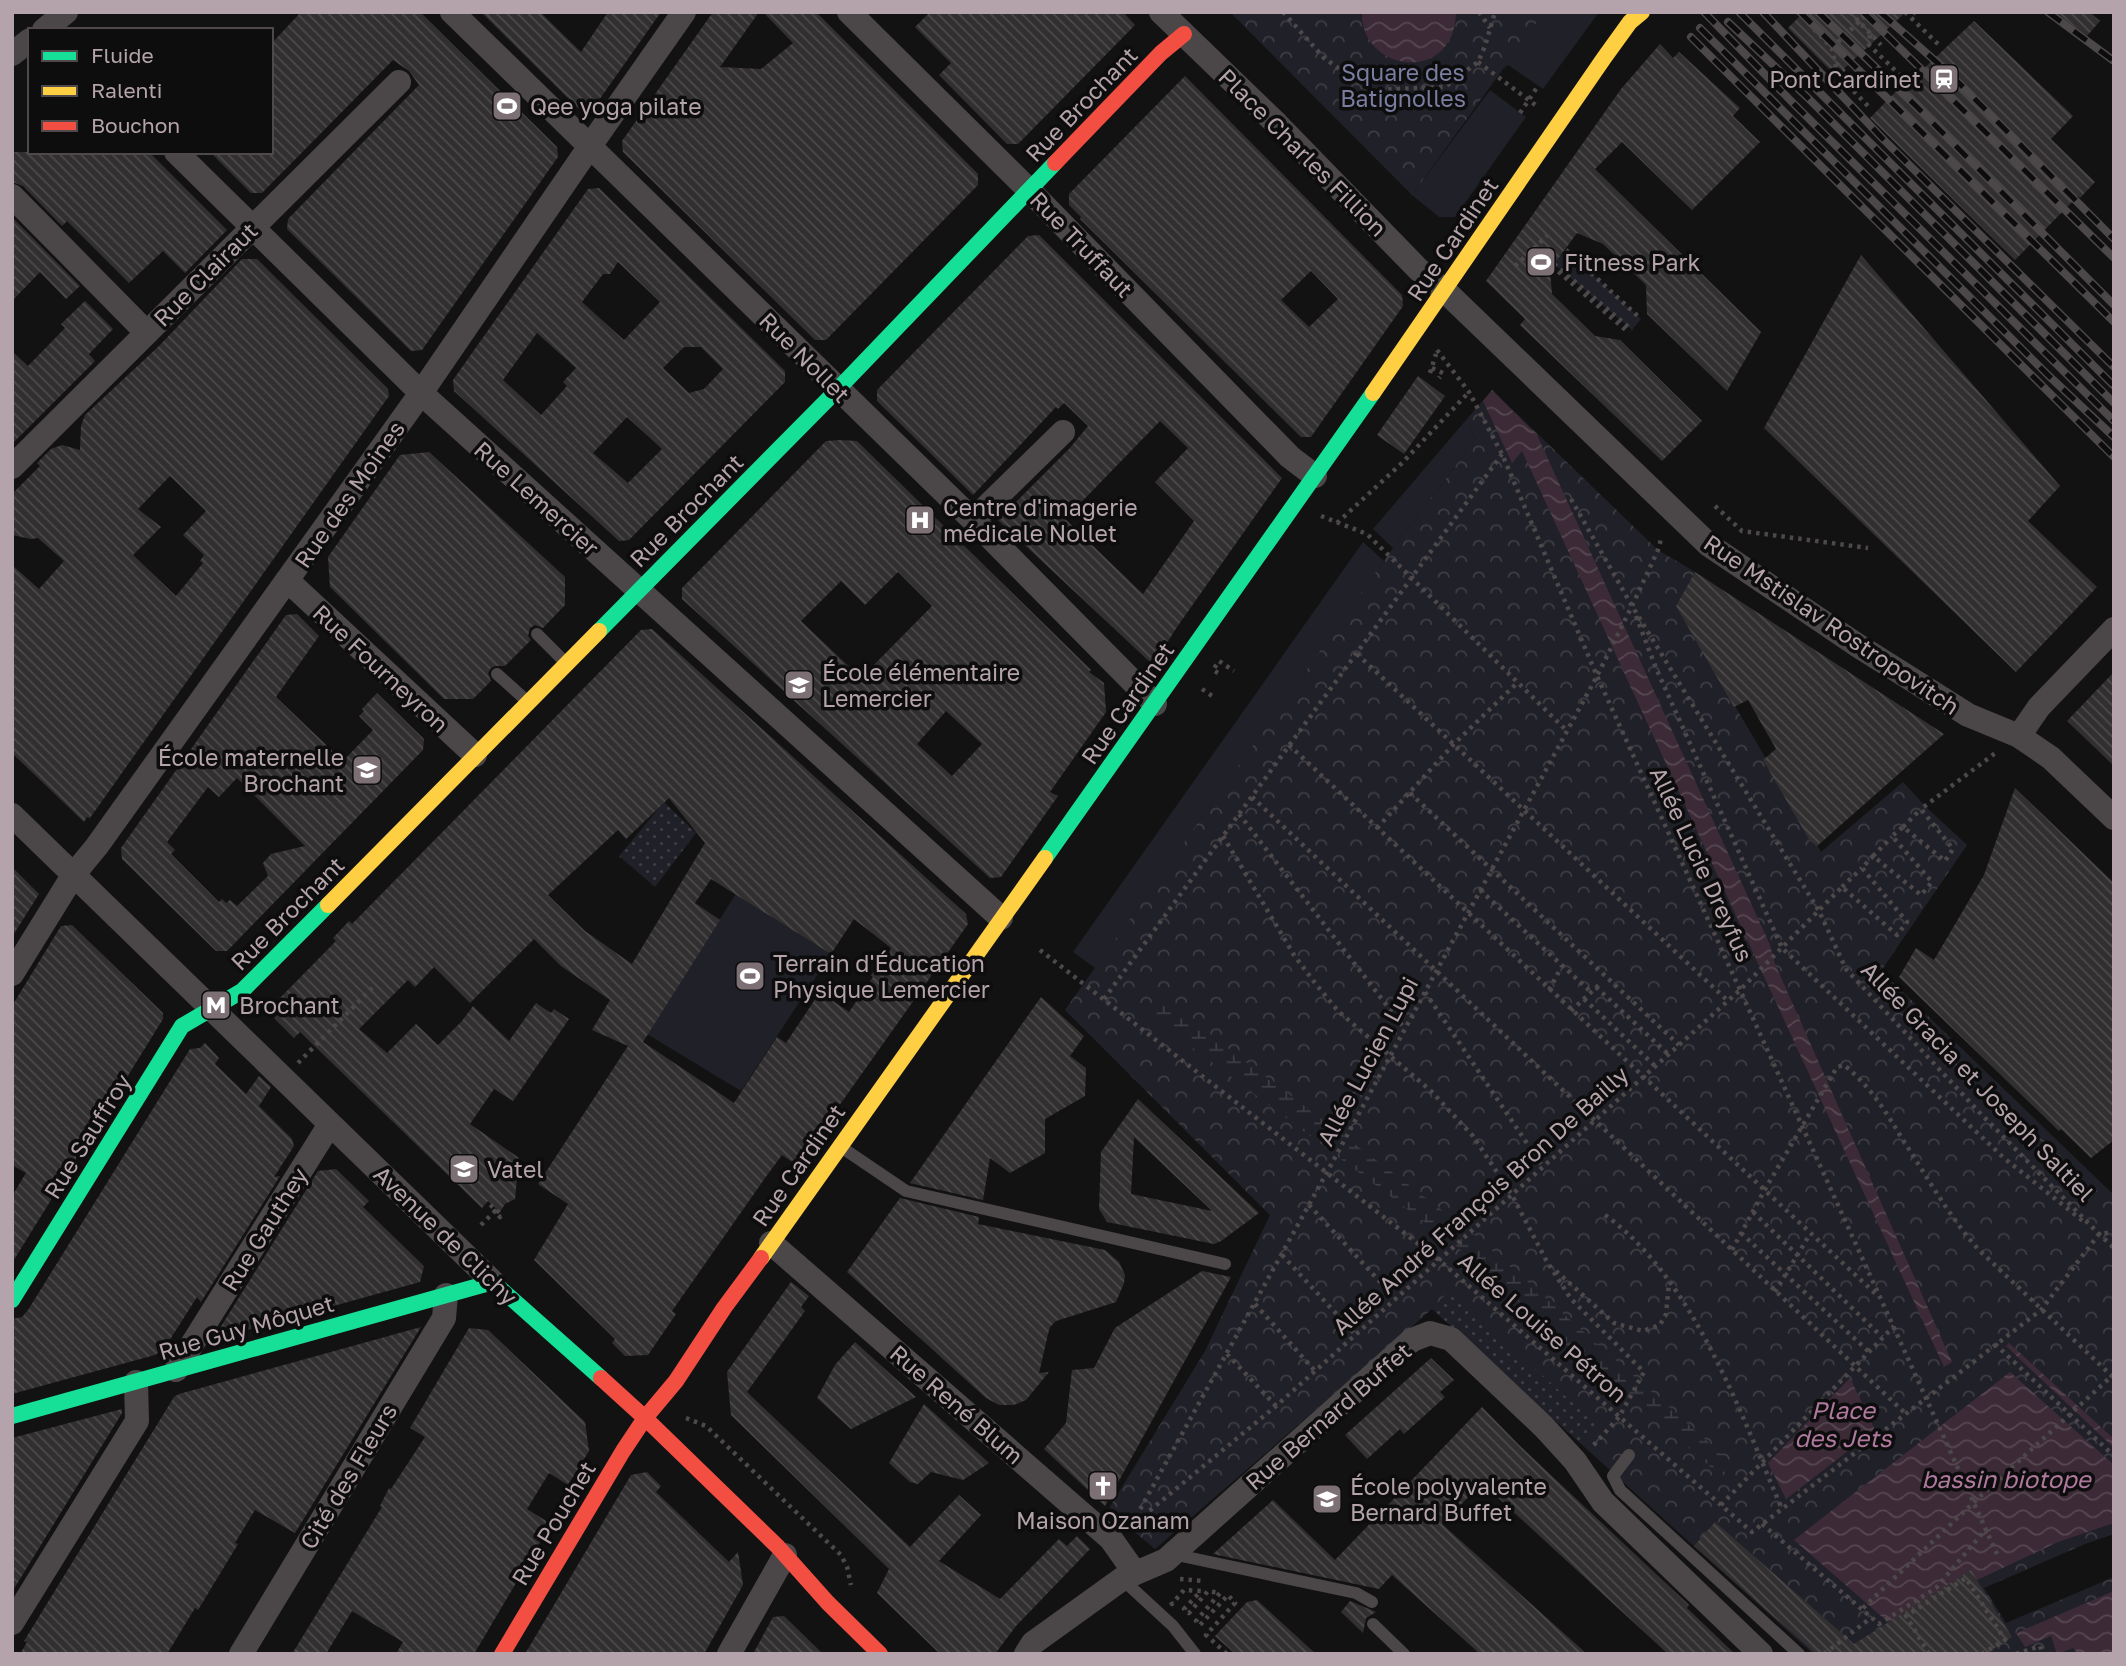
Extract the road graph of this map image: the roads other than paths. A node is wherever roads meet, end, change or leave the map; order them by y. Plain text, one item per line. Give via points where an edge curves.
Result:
1 (452, 12) edge
2 (684, 12) edge
3 (849, 12) edge
4 (1161, 12) edge
5 (1636, 17) edge
6 (1184, 34) junction
7 (28, 40) edge
8 (12, 54) edge
9 (399, 82) dead end
10 (590, 146) junction
11 (178, 154) edge
12 (1029, 190) junction
13 (12, 196) edge
14 (253, 227) junction
15 (1445, 291) junction
16 (147, 333) junction
17 (838, 389) junction
18 (421, 393) junction
19 (1063, 432) dead end
20 (12, 467) edge
21 (1315, 476) junction
22 (973, 520) junction
23 (288, 580) junction
24 (638, 590) junction
25 (2114, 629) edge
26 (537, 634) dead end
27 (567, 663) junction
28 (497, 674) dead end
29 (528, 702) junction
30 (1155, 704) junction
31 (2019, 736) junction
32 (475, 755) junction
33 (12, 815) edge
34 (2114, 818) edge
35 (74, 874) junction
36 (1001, 918) junction
37 (12, 974) edge
38 (212, 1009) junction
39 (330, 1124) junction
40 (840, 1147) junction
41 (771, 1242) junction
42 (1225, 1264) dead end
43 (493, 1282) junction
44 (446, 1295) junction
45 (12, 1300) edge
46 (176, 1370) junction
47 (136, 1382) junction
48 (12, 1416) edge
49 (645, 1418) junction
50 (1629, 1455) dead end
51 (1172, 1554) junction
52 (785, 1555) junction
53 (1128, 1576) junction
54 (1372, 1602) dead end
55 (12, 1623) edge
56 (1373, 1624) dead end
57 (878, 1653) edge
58 (241, 1654) edge
59 (502, 1654) edge
60 (729, 1654) edge
61 (1026, 1654) edge
62 (1195, 1654) edge
63 (1404, 1654) edge
64 (1761, 1654) edge
65 (1799, 1654) edge

1 - 10 street, Rue Nollet
2 - 10 street, Rue des Moines
3 - 12 street, Rue Truffaut
4 - 6 street, Place Charles Fillion
5 - 15 main road, Rue Cardinet
6 - 12 main road, Rue Brochant
6 - 15 street, Place Charles Fillion
7 - 8 street
9 - 14 street, Rue Clairaut
10 - 17 street, Rue Nollet
10 - 18 street, Rue des Moines
11 - 14 street, Rue Lemercier
12 - 17 main road, Rue Brochant
12 - 21 street, Rue Truffaut via 1290,457
13 - 16 street
14 - 16 street, Rue Clairaut
14 - 18 street, Rue Lemercier
15 - 21 main road, Rue Cardinet
15 - 31 street, Rue Mstislav Rostropovitch via 1709,545 1968,715
16 - 20 street, Rue Clairaut
17 - 22 street, Rue Nollet
17 - 24 main road, Rue Brochant
18 - 23 street, Rue des Moines
18 - 24 street, Rue Lemercier
19 - 22 street
21 - 30 main road, Rue Cardinet
22 - 30 street, Rue Nollet
23 - 32 street, Rue Fourneyron
23 - 35 street, Rue des Moines
24 - 27 main road, Rue Brochant
24 - 36 street, Rue Lemercier
25 - 31 street via 2039,707
26 - 27 lane
27 - 29 main road, Rue Brochant
28 - 29 lane
29 - 32 main road, Rue Brochant
30 - 36 main road, Rue Cardinet
31 - 34 street, Rue Mstislav Rostropovitch via 2051,758
32 - 38 main road, Rue Brochant via 242,991
33 - 35 street, Avenue de Clichy
35 - 37 street, Rue des Moines
35 - 38 street, Avenue de Clichy
36 - 40 main road, Rue Cardinet
38 - 39 street, Avenue de Clichy
38 - 45 main road, Rue Sauffroy via 182,1026
39 - 43 street, Avenue de Clichy
39 - 46 street, Rue Gauthey
40 - 41 main road, Rue Cardinet
40 - 42 lane via 906,1191
41 - 49 main road, Rue Cardinet via 676,1381
41 - 53 street, Rue René Blum via 1111,1539
43 - 44 main road, Rue Guy Môquet
43 - 49 main road, Avenue de Clichy
44 - 46 main road, Rue Guy Môquet
44 - 58 street, Cité des Fleurs via 444,1318
46 - 47 main road, Rue Guy Môquet
47 - 48 main road, Rue Guy Môquet
47 - 55 street via 137,1421
49 - 52 main road, Avenue de Clichy
49 - 59 main road, Rue Pouchet
50 - 65 lane via 1613,1475 1620,1490
51 - 53 street, Rue Bernard Buffet
51 - 54 lane via 1356,1593
51 - 64 street, Rue Bernard Buffet via 1412,1340 1430,1333 1451,1339 1544,1427 1603,1502
52 - 57 main road, Avenue de Clichy
52 - 60 street
53 - 61 street, Rue Bernard Buffet via 1033,1643
53 - 62 lane
56 - 63 lane

